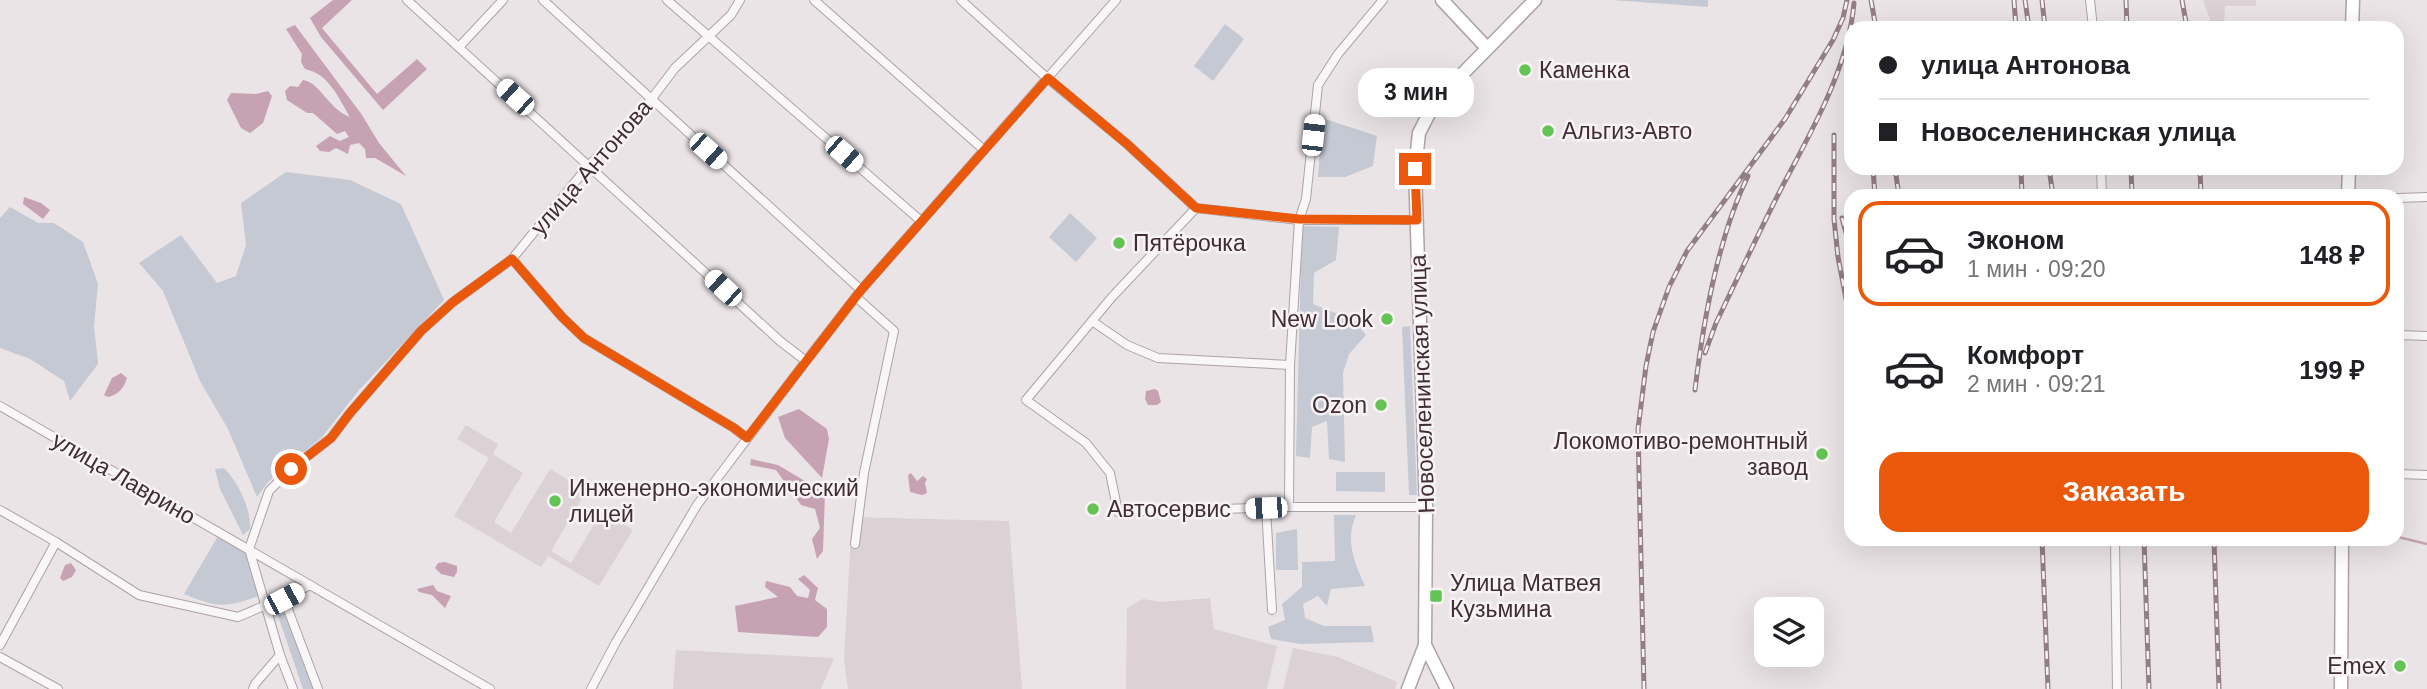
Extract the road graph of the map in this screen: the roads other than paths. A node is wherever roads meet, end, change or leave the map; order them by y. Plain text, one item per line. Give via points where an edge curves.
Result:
1 (407, 0) edge
2 (503, 0) edge
3 (543, 0) edge
4 (667, 0) edge
5 (740, 0) edge
6 (814, 0) edge
7 (961, 0) edge
8 (1116, 0) edge
9 (1383, 0) edge
10 (1442, 0) edge
11 (1535, 0) edge
12 (2090, 0) edge
13 (2353, 0) edge
14 (2092, 21) edge
15 (2352, 21) edge
16 (708, 37) junction
17 (459, 47) junction
18 (1487, 48) junction
19 (1048, 78) junction
20 (651, 98) junction
21 (984, 150) junction
22 (589, 165) junction
23 (2427, 197) edge
24 (2404, 198) edge
25 (1196, 208) junction
26 (1299, 219) junction
27 (1417, 220) junction
28 (921, 222) junction
29 (512, 259) junction
30 (858, 294) junction
31 (1091, 321) junction
32 (2404, 335) edge
33 (2427, 336) edge
34 (806, 361) junction
35 (1290, 365) junction
36 (0, 406) edge
37 (747, 438) junction
38 (2404, 474) edge
39 (2427, 475) edge
40 (1289, 507) junction
41 (1426, 507) junction
42 (1266, 508) junction
43 (0, 510) edge
44 (57, 542) junction
45 (855, 544) dead end
46 (2115, 546) edge
47 (2342, 546) edge
48 (248, 549) junction
49 (310, 585) junction
50 (266, 605) junction
51 (1272, 610) dead end
52 (0, 645) edge
53 (1425, 645) junction
54 (280, 655) junction
55 (0, 657) edge
56 (482, 688) edge
57 (58, 689) edge
58 (253, 689) edge
59 (293, 689) edge
60 (318, 689) edge
61 (591, 689) edge
62 (1408, 689) edge
63 (1447, 689) edge
64 (2117, 689) edge
65 (2340, 689) edge

1 - 17 street
2 - 17 street
3 - 20 street
4 - 16 street
5 - 16 street, улица Антонова
6 - 21 street
7 - 19 street
8 - 19 street
9 - 26 street via 1318,85 1306,200
10 - 18 main road
11 - 18 main road, Новоселенинская улица
12 - 14 street
13 - 15 main road
16 - 20 street, улица Антонова via 674,68
16 - 28 street
17 - 22 street
18 - 27 main road, Новоселенинская улица via 1435,102 1419,133
19 - 21 street
19 - 25 street
20 - 22 street, улица Антонова
20 - 30 street
21 - 28 street
22 - 29 street, улица Антонова
22 - 34 street
23 - 24 street
25 - 26 street
25 - 31 street
26 - 27 street
26 - 35 street
27 - 41 main road, Новоселенинская улица
28 - 30 street
29 - 37 street via 584,338
29 - 48 street, улица Антонова via 421,331 331,438 269,491
30 - 34 street
30 - 45 street via 894,331 864,473
31 - 35 street via 1127,345 1158,358
31 - 42 street via 1026,400 1086,443 1110,473 1118,512
32 - 33 street
34 - 37 street
35 - 40 street
36 - 48 street, улица Лаврино
37 - 61 street via 697,505
38 - 39 street
40 - 41 street
40 - 42 street
41 - 53 main road, Новоселенинская улица
42 - 51 street
43 - 44 street
44 - 50 street via 139,595 238,617
44 - 52 street
46 - 64 street
47 - 65 main road
48 - 49 street, улица Лаврино
48 - 50 street
49 - 56 street, улица Лаврино
49 - 60 street via 284,599
50 - 54 street
53 - 62 main road
53 - 63 main road
54 - 58 street
54 - 59 street
55 - 57 street

